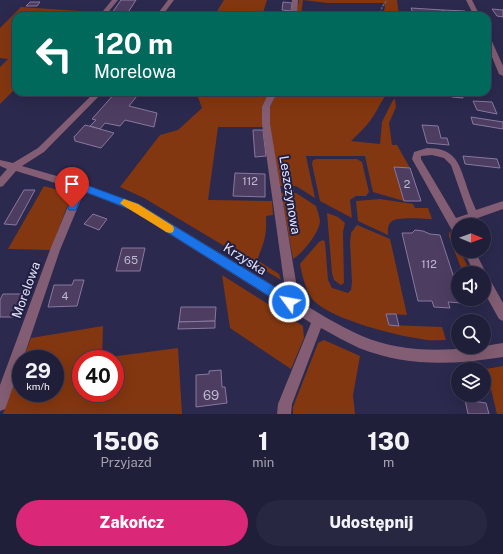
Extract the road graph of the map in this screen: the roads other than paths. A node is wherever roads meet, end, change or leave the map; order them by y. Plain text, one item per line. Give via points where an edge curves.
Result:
1 (115, 0) edge
2 (171, 0) edge
3 (295, 0) edge
4 (469, 0) edge
5 (105, 12) edge
6 (162, 12) edge
7 (294, 12) edge
8 (475, 12) edge
9 (491, 46) edge
10 (503, 74) edge
11 (95, 96) edge
12 (271, 96) edge
13 (0, 163) edge
14 (14, 167) junction
15 (0, 183) edge
16 (81, 187) junction
17 (503, 205) edge
18 (474, 216) junction
19 (451, 218) edge
20 (471, 218) edge
21 (491, 293) edge
22 (289, 302) junction
23 (503, 315) edge
24 (318, 320) junction
25 (503, 350) edge
26 (0, 404) edge
27 (284, 414) edge

1 - 5 street
2 - 6 street
3 - 7 street
4 - 8 street
9 - 10 street
11 - 14 street via 41,150
12 - 22 street, Leszczynowa via 266,108 266,124 290,282
13 - 14 street, Krzyska
14 - 15 street
14 - 16 street, Krzyska
16 - 22 street, Krzyska via 135,207
16 - 26 street, Morelowa via 55,250
17 - 18 street
18 - 19 street via 454,163 448,156 431,151 418,154 416,159
18 - 20 street
21 - 23 street
22 - 24 street, Krzyska
24 - 25 street, Krzyska via 361,342 414,356 449,357
24 - 27 street via 285,404

